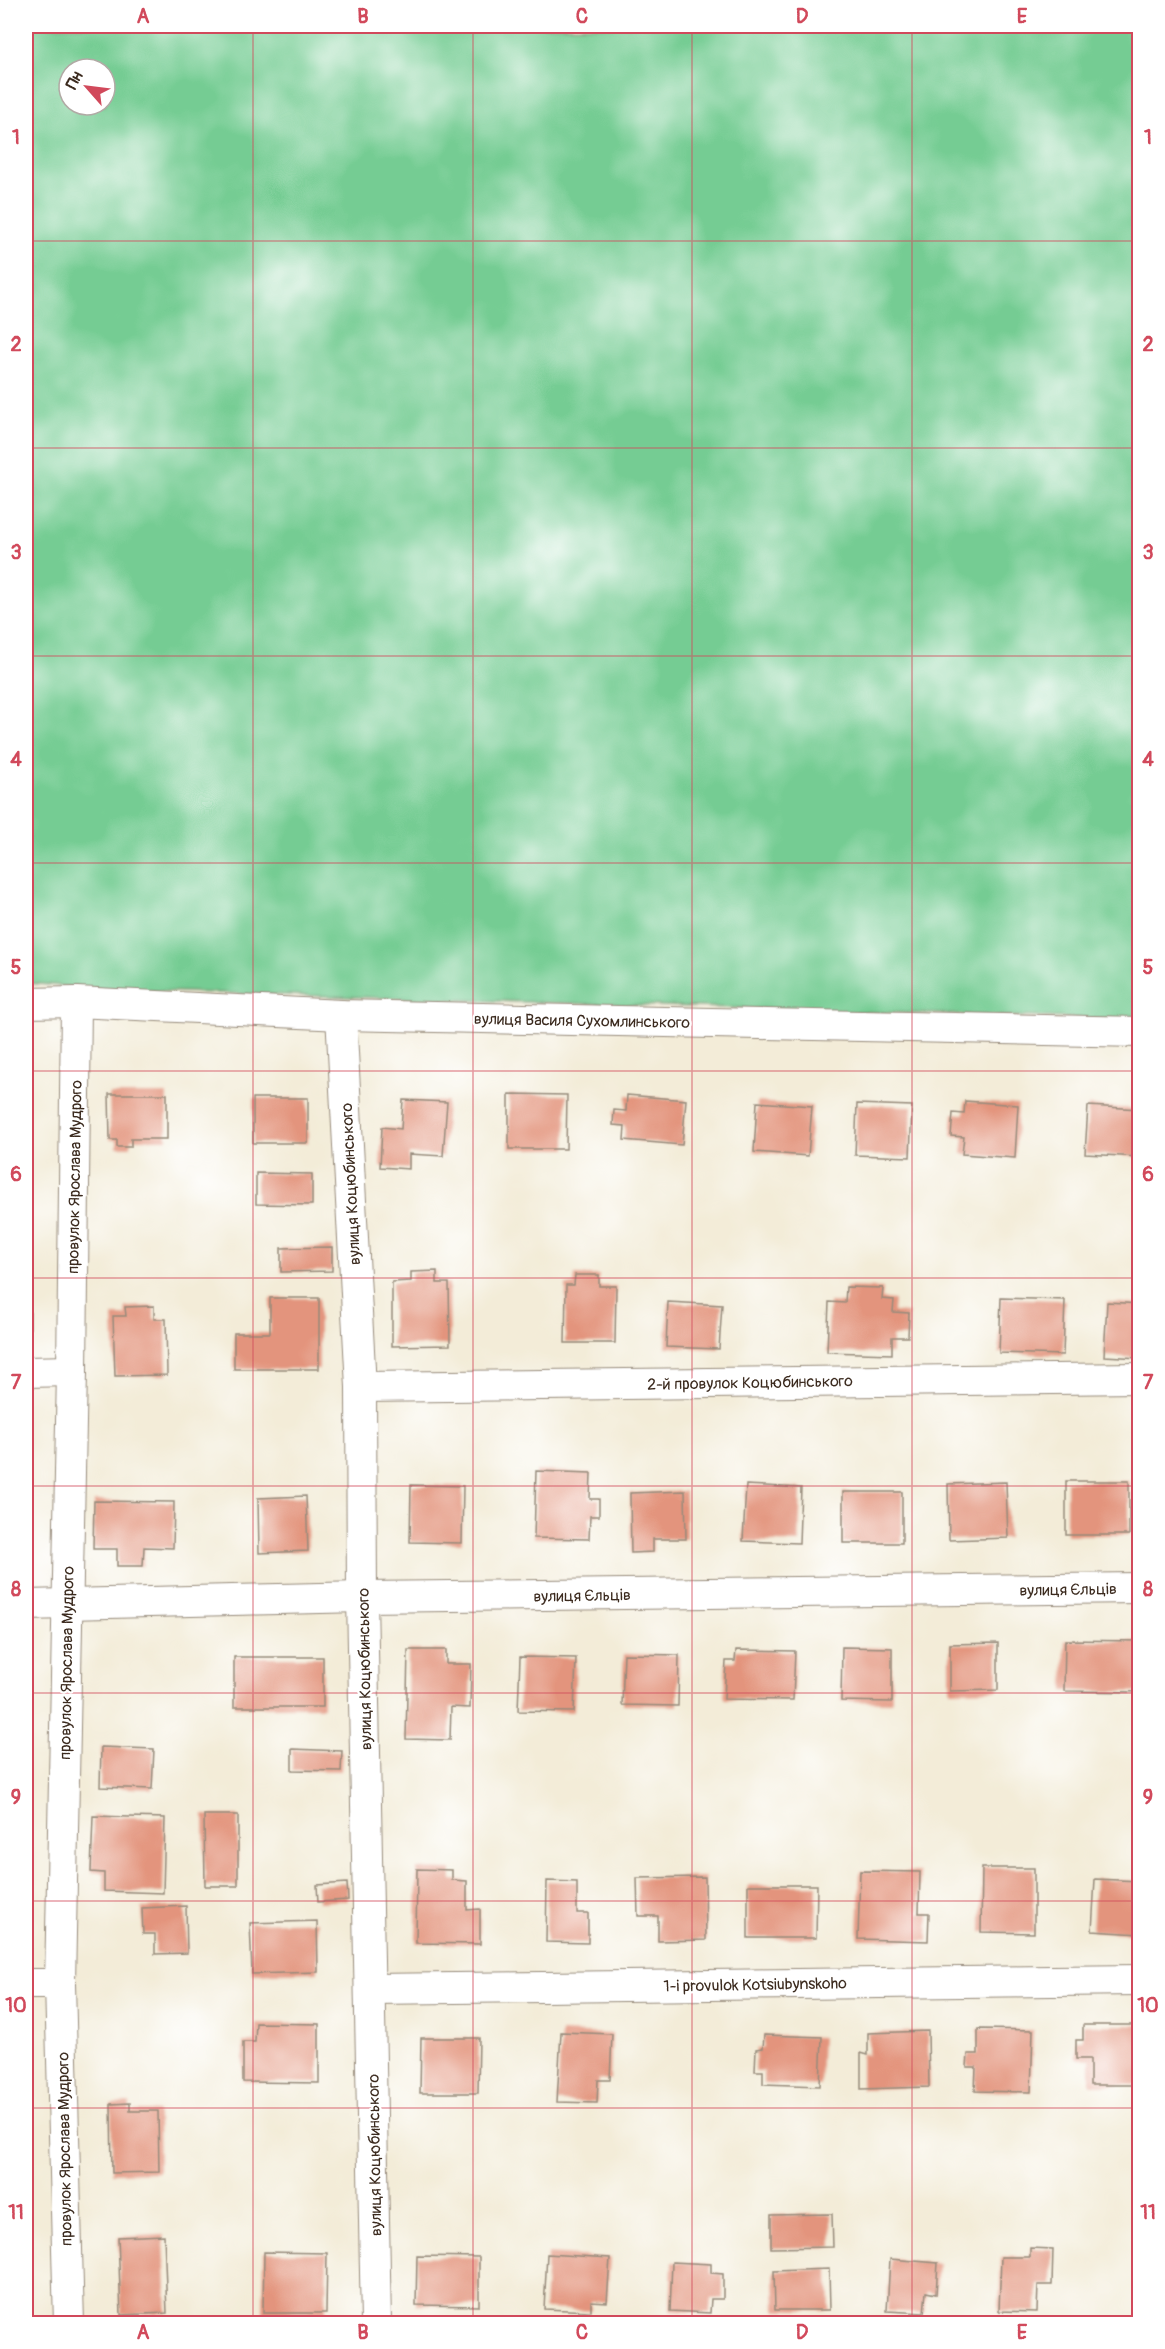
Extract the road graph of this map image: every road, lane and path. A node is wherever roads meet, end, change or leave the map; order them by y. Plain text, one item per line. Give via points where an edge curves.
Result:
1 (76, 1002) junction
2 (26, 1003) edge
3 (341, 1015) junction
4 (1140, 1032) edge
5 (72, 1371) junction
6 (26, 1372) edge
7 (1140, 1378) edge
8 (361, 1387) junction
9 (1140, 1588) edge
10 (362, 1598) junction
11 (26, 1605) edge
12 (66, 1605) junction
13 (1140, 1980) edge
14 (26, 1984) edge
15 (60, 1984) junction
16 (371, 1989) junction
17 (69, 2324) edge
18 (376, 2324) edge

1 - 2 street, вулиця Василя Сухомлинського
1 - 3 street, вулиця Василя Сухомлинського
1 - 5 street, провулок Ярослава Мудрого
3 - 4 street, вулиця Василя Сухомлинського
3 - 8 street, вулиця Коцюбинського
5 - 6 street
5 - 12 street, провулок Ярослава Мудрого
7 - 8 street, 2-й провулок Коцюбинського
8 - 10 street, вулиця Коцюбинського
9 - 10 street, вулиця Єльців
10 - 12 street, вулиця Єльців
10 - 16 street, вулиця Коцюбинського
11 - 12 street, вулиця Єльців
12 - 15 street, провулок Ярослава Мудрого
13 - 16 street, 1-i provulok Kotsiubynskoho
14 - 15 street
15 - 17 street, провулок Ярослава Мудрого
16 - 18 street, вулиця Коцюбинського

